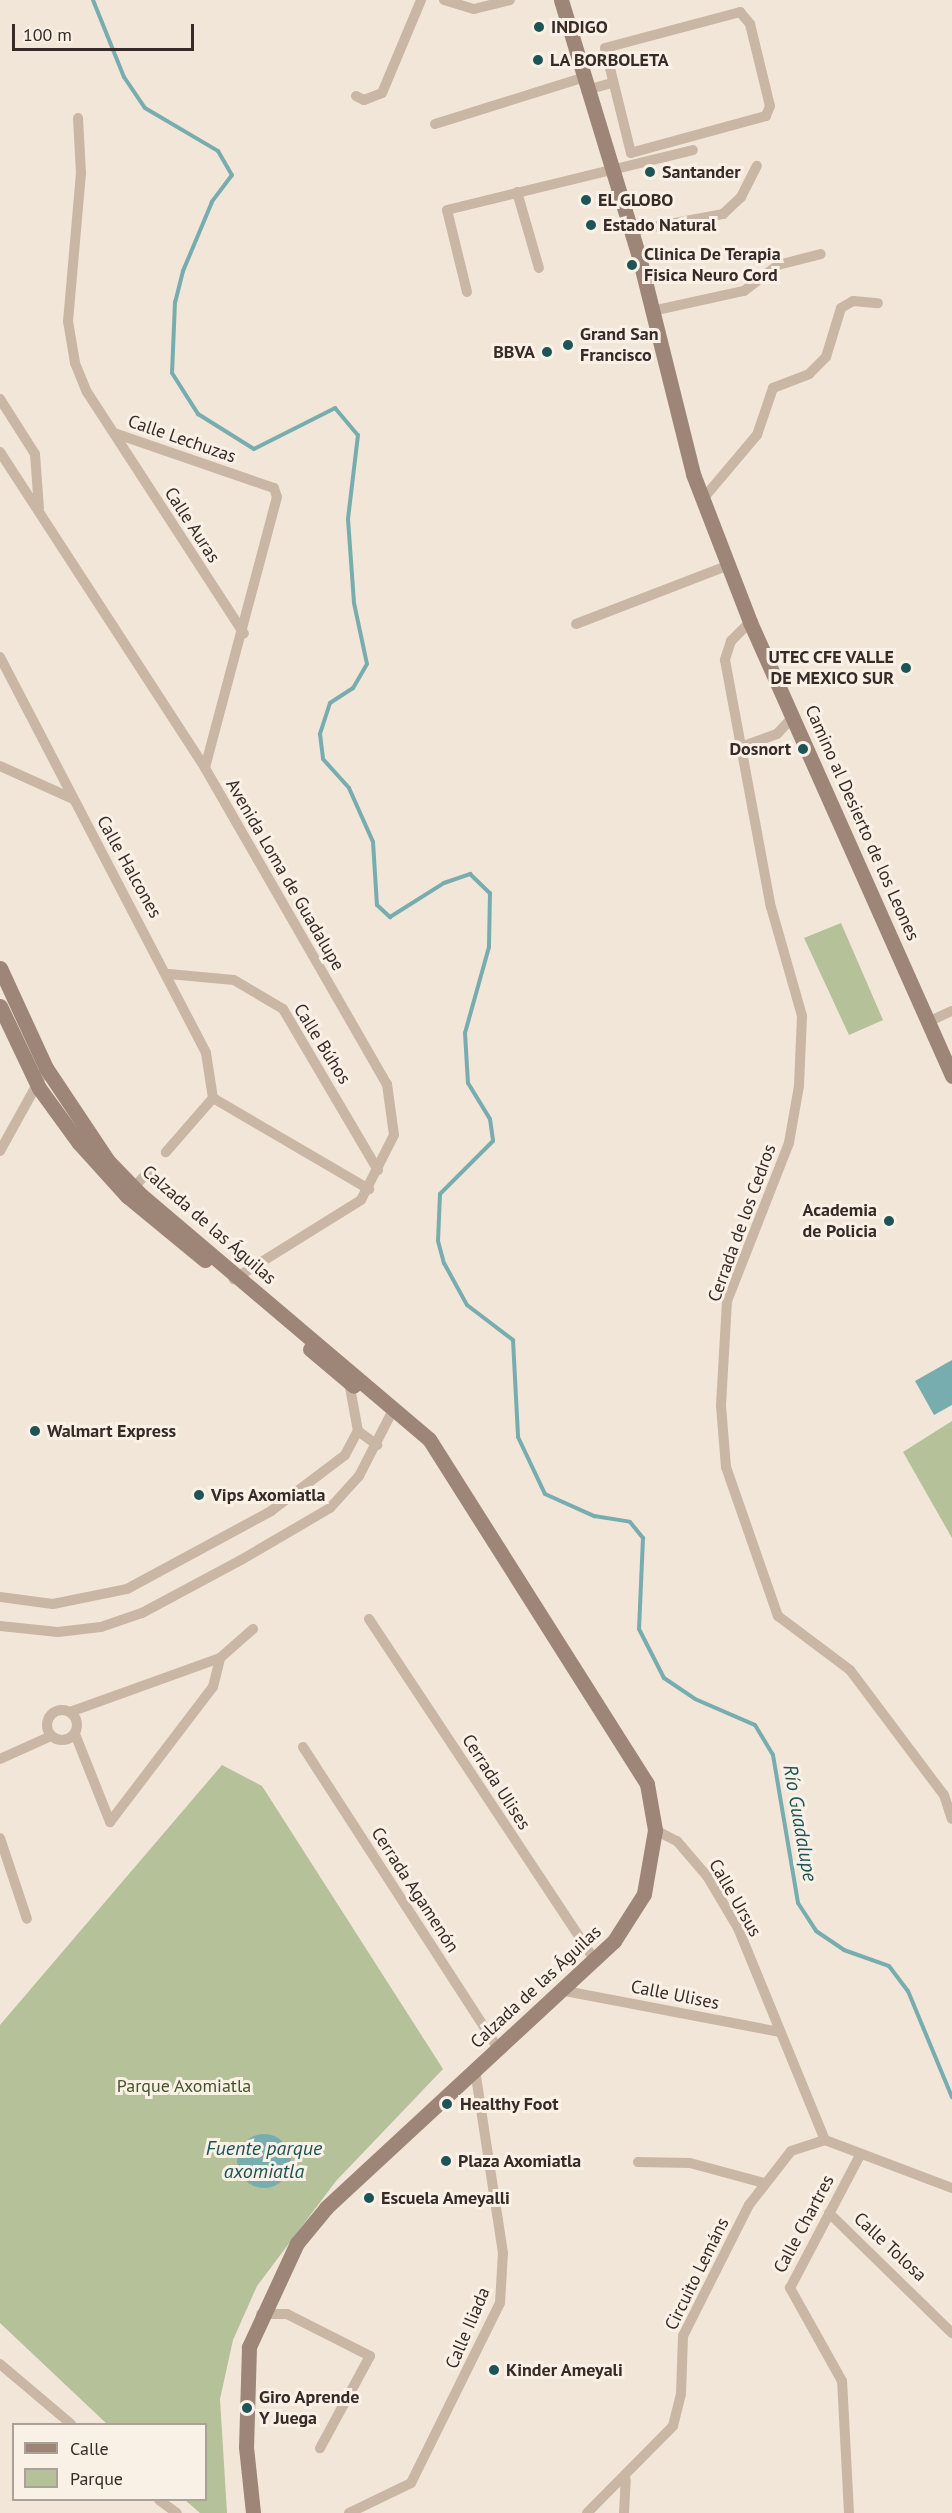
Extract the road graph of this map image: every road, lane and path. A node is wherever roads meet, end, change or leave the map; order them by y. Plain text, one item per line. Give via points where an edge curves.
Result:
1 (421, 0) edge
2 (444, 0) edge
3 (510, 0) edge
4 (561, 0) edge
5 (612, 83) junction
6 (584, 84) junction
7 (356, 96) dead end
8 (78, 118) dead end
9 (435, 124) dead end
10 (693, 150) dead end
11 (757, 166) dead end
12 (610, 168) junction
13 (517, 192) junction
14 (632, 231) junction
15 (821, 254) dead end
16 (539, 268) dead end
17 (467, 292) dead end
18 (878, 303) dead end
19 (652, 311) junction
20 (0, 399) edge
21 (113, 433) junction
22 (0, 452) edge
23 (702, 500) junction
24 (39, 510) junction
25 (726, 566) junction
26 (750, 622) junction
27 (576, 624) dead end
28 (244, 634) junction
29 (0, 657) edge
30 (794, 716) junction
31 (741, 747) junction
32 (0, 766) edge
33 (205, 768) junction
34 (73, 799) junction
35 (0, 968) edge
36 (169, 974) junction
37 (0, 1006) edge
38 (952, 1011) edge
39 (928, 1022) junction
40 (46, 1068) junction
41 (952, 1076) edge
42 (39, 1088) junction
43 (213, 1098) junction
44 (0, 1151) edge
45 (166, 1152) dead end
46 (378, 1170) junction
47 (149, 1171) dead end
48 (369, 1189) junction
49 (130, 1192) junction
50 (235, 1277) junction
51 (350, 1382) junction
52 (390, 1416) junction
53 (358, 1431) junction
54 (377, 1445) junction
55 (445, 1468) junction
56 (0, 1597) edge
57 (369, 1619) dead end
58 (0, 1626) edge
59 (254, 1629) dead end
60 (220, 1658) junction
61 (70, 1712) junction
62 (75, 1734) junction
63 (51, 1736) junction
64 (303, 1747) dead end
65 (0, 1759) edge
66 (952, 1819) edge
67 (655, 1830) junction
68 (0, 1838) edge
69 (27, 1919) dead end
70 (596, 1962) junction
71 (565, 1991) junction
72 (779, 2032) junction
73 (499, 2050) junction
74 (475, 2070) junction
75 (825, 2140) junction
76 (860, 2155) junction
77 (638, 2162) dead end
78 (764, 2183) junction
79 (952, 2188) edge
80 (829, 2213) junction
81 (261, 2314) junction
82 (952, 2333) edge
83 (0, 2364) edge
84 (69, 2423) edge
85 (320, 2448) dead end
86 (626, 2480) junction
87 (162, 2501) edge
88 (177, 2513) edge
89 (253, 2513) edge
90 (349, 2513) edge
91 (587, 2513) edge
92 (624, 2513) edge
93 (849, 2513) edge

1 - 7 street via 382,93 364,100
2 - 3 street via 474,9
4 - 6 main road, Camino al Desierto de los Leones
5 - 5 street via 634,154 766,116 770,106 750,24 740,12 607,45
5 - 6 street
6 - 9 street
6 - 12 main road, Camino al Desierto de los Leones
8 - 21 street, Calle Lechuzas via 81,173 68,321 79,372
10 - 12 street
11 - 14 street via 741,197 723,214
12 - 13 street
12 - 14 main road, Camino al Desierto de los Leones
13 - 16 street
13 - 17 street via 447,210
14 - 19 main road, Camino al Desierto de los Leones
15 - 19 street via 778,265 744,291
18 - 23 street via 853,301 842,308 826,357 809,374 773,388 758,435
19 - 23 main road, Camino al Desierto de los Leones
20 - 24 street via 35,454
21 - 28 street, Calle Auras
21 - 28 street, Calle Lechuzas via 274,488 275,517
22 - 24 street, Avenida Loma de Guadalupe
23 - 25 main road, Camino al Desierto de los Leones
24 - 33 street, Avenida Loma de Guadalupe
25 - 26 main road, Camino al Desierto de los Leones
25 - 27 street
26 - 30 main road, Camino al Desierto de los Leones
26 - 31 street, Cerrada de los Cedros via 731,641 724,660
28 - 33 street, Calle Lechuzas
29 - 34 street, Calle Halcones
30 - 31 street via 777,734
30 - 39 main road, Camino al Desierto de los Leones
31 - 66 street, Cerrada de los Cedros via 771,907 802,1016 799,1086 789,1143 727,1301 721,1406 726,1467 778,1616 850,1670 938,1786
32 - 34 street
33 - 46 street, Avenida Loma de Guadalupe via 387,1084 394,1135
34 - 36 street, Calle Halcones
35 - 40 main road, Calzada de las Águilas
36 - 43 street, Calle Halcones via 206,1053
36 - 46 street, Calle Búhos via 234,980 283,1009
37 - 42 main road, Calzada de las Águilas
38 - 39 street
39 - 41 main road, Camino al Desierto de los Leones
40 - 42 street
40 - 49 main road, Calzada de las Águilas
42 - 44 street
42 - 49 main road, Calzada de las Águilas
43 - 45 street
43 - 48 street
46 - 48 street, Avenida Loma de Guadalupe
47 - 49 street
48 - 50 street, Avenida Loma de Guadalupe via 349,1211
49 - 50 main road, Calzada de las Águilas
50 - 51 main road, Calzada de las Águilas
50 - 55 main road, Calzada de las Águilas via 396,1407 429,1439
51 - 52 main road, Calzada de las Águilas
51 - 53 street
52 - 54 street
52 - 55 main road, Calzada de las Águilas
53 - 54 street
53 - 56 street via 345,1455 321,1478 127,1589 53,1604
54 - 58 street via 359,1476 330,1508 142,1612 100,1627 58,1632
55 - 67 main road, Calzada de las Águilas via 646,1784
57 - 70 street, Cerrada Ulises
59 - 60 street
60 - 61 street
60 - 62 street via 213,1687 110,1822
61 - 62 street via 78,1722
61 - 63 street via 50,1716
62 - 63 street via 66,1740
63 - 65 street
64 - 73 street, Cerrada Agamenón
67 - 70 main road, Calzada de las Águilas via 636,1913
67 - 72 street, Calle Ursus via 677,1841 707,1876 738,1928
68 - 69 street
70 - 71 main road, Calzada de las Águilas
71 - 72 street, Calle Ulises
71 - 73 main road, Calzada de las Águilas
72 - 75 street, Calle Ursus
73 - 74 main road, Calzada de las Águilas
74 - 81 main road, Calzada de las Águilas via 326,2208 297,2243
74 - 90 street, Calle Iliada via 502,2253 500,2303 411,2483
75 - 76 street
75 - 78 street, Circuito Lemáns via 791,2151
76 - 79 street
76 - 80 street, Calle Chartres
77 - 78 street via 690,2163
78 - 86 street, Circuito Lemáns via 683,2336 681,2394 673,2426
80 - 82 street, Calle Tolosa
80 - 93 street, Calle Chartres via 790,2288 842,2380
81 - 85 street via 287,2314 370,2356
81 - 89 main road, Calzada de las Águilas via 249,2347 246,2408
83 - 84 street
86 - 91 street, Circuito Lemáns
86 - 92 street
87 - 88 street

